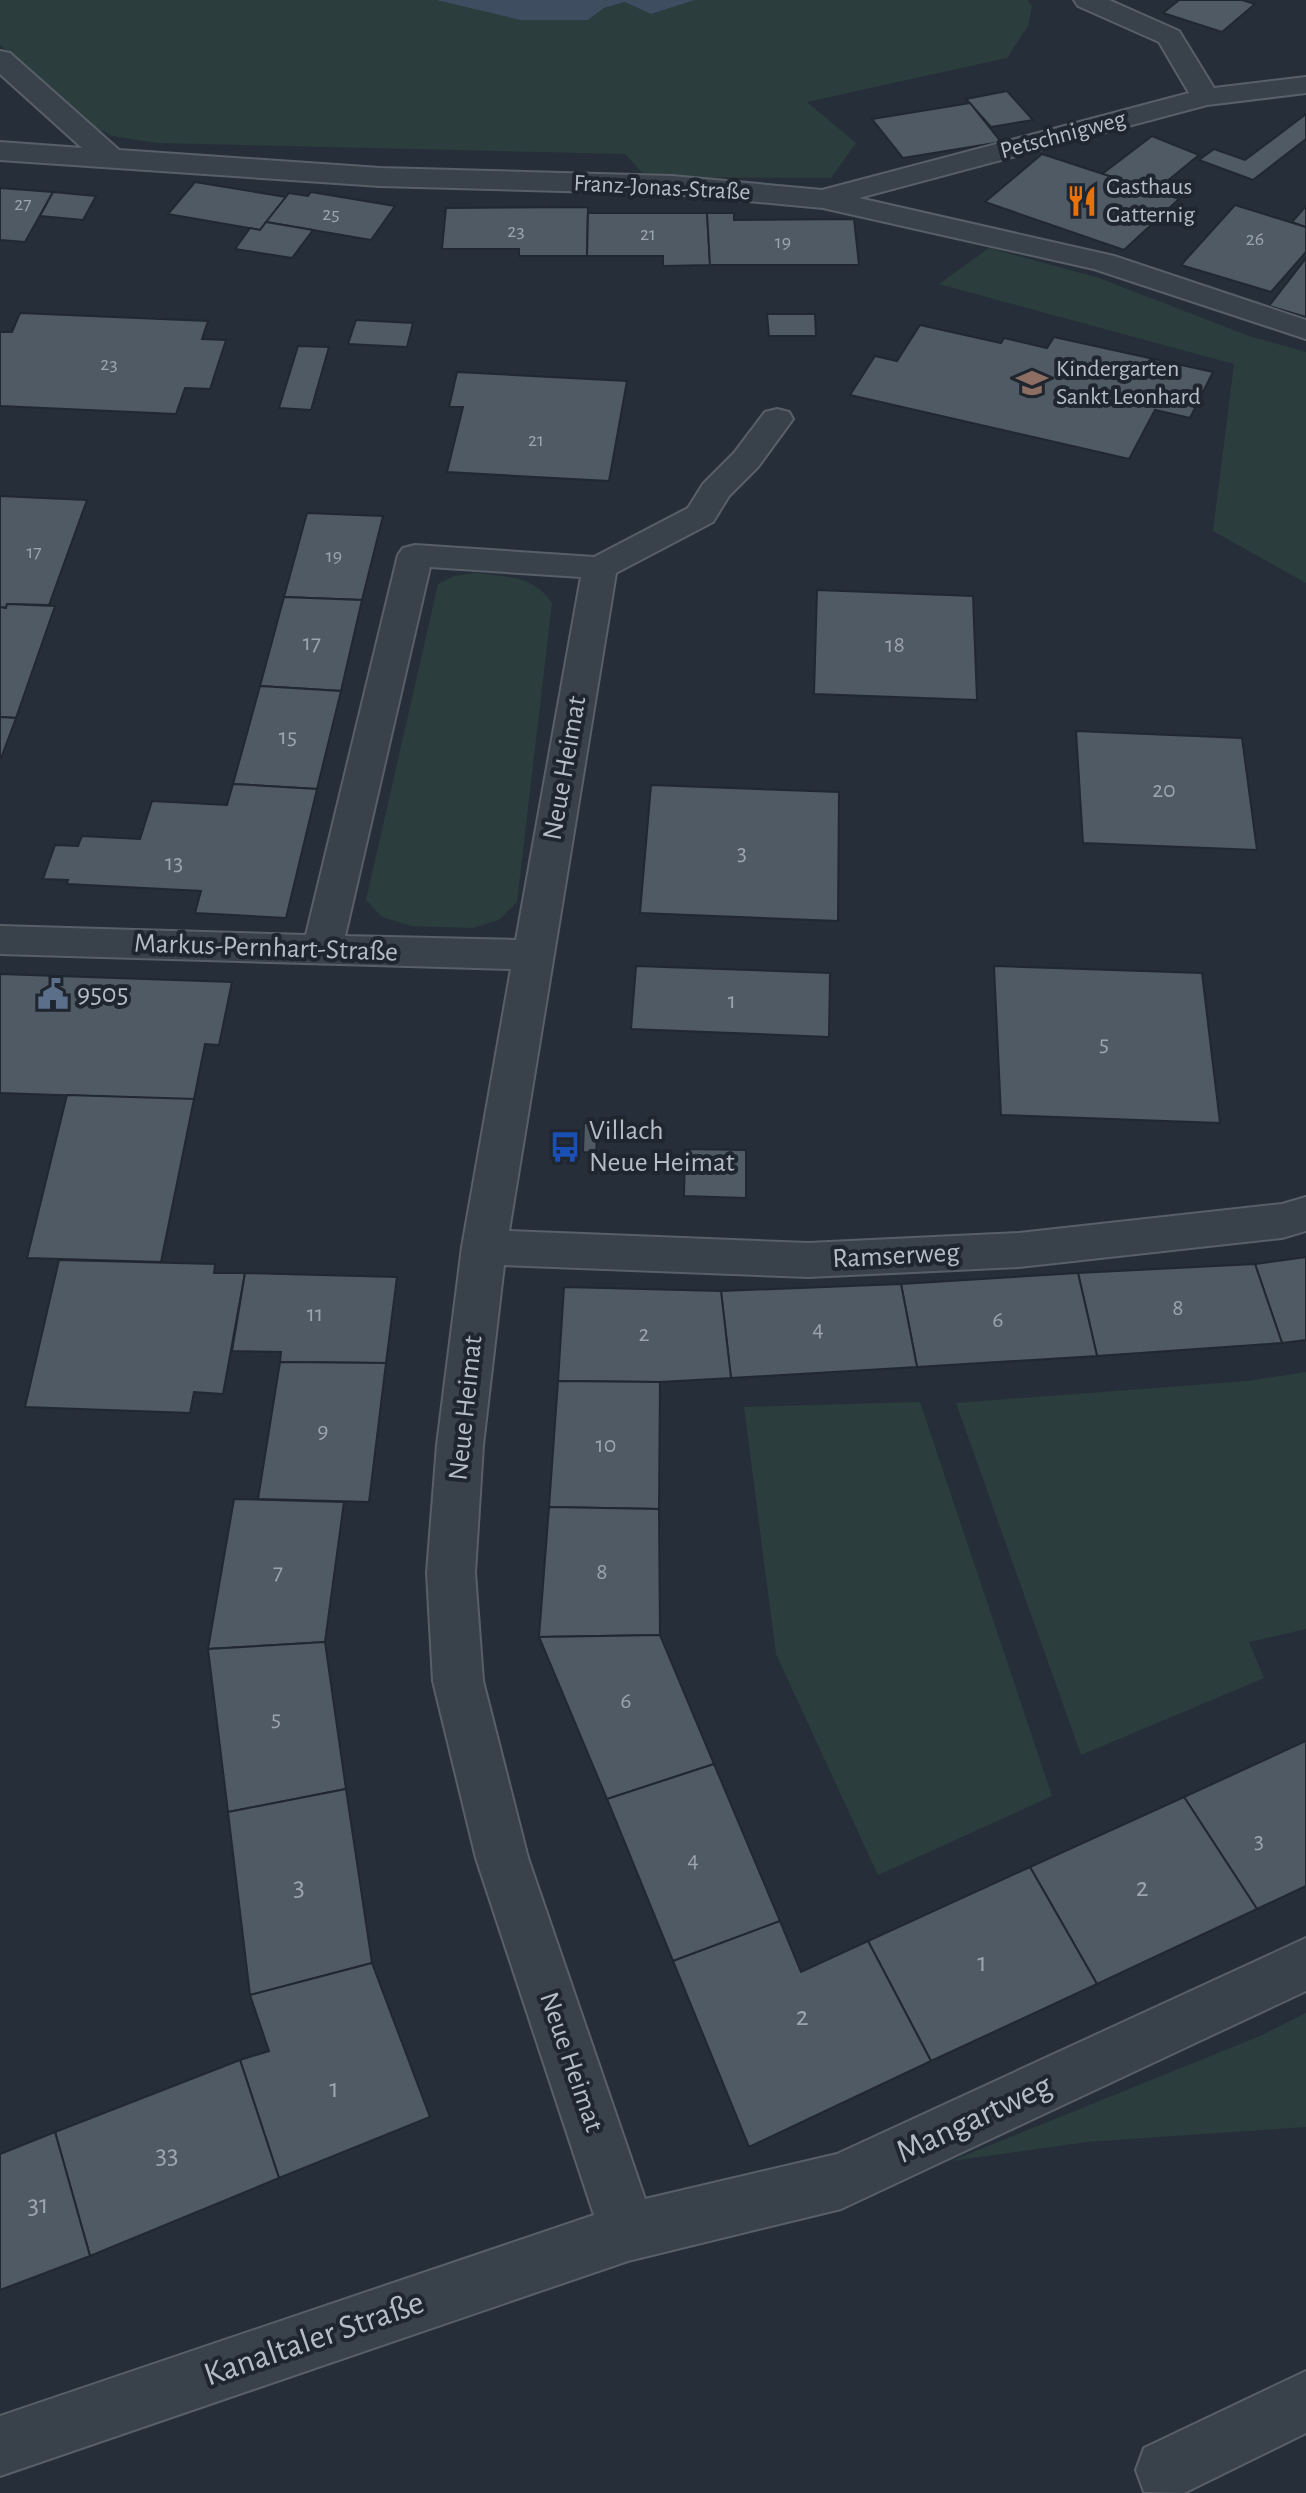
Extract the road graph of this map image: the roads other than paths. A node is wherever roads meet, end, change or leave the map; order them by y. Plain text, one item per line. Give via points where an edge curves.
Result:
1 (1087, 0) edge
2 (0, 59) edge
3 (1306, 85) edge
4 (1206, 97) junction
5 (0, 151) edge
6 (110, 158) junction
7 (823, 199) junction
8 (1306, 330) edge
9 (777, 419) dead end
10 (600, 568) junction
11 (0, 940) edge
12 (322, 949) junction
13 (532, 955) junction
14 (1306, 1214) edge
15 (484, 1247) junction
16 (1306, 1964) edge
17 (628, 2232) junction
18 (1306, 2401) edge
19 (0, 2446) edge
20 (1166, 2470) dead end

1 - 4 street via 1169,37
2 - 6 street
3 - 4 street, Petschnigweg
4 - 7 street, Petschnigweg
5 - 6 street, Franz-Jonas-Straße
6 - 7 street, Franz-Jonas-Straße via 380,177 672,185
7 - 8 street, Franz-Jonas-Straße via 1103,262
9 - 10 street via 701,515
10 - 12 street via 415,555
10 - 13 street, Neue Heimat
11 - 12 street, Markus-Pernhart-Straße
12 - 13 street, Markus-Pernhart-Straße
13 - 15 street, Neue Heimat
14 - 15 street, Ramserweg via 1019,1250 808,1260
15 - 17 street, Neue Heimat via 451,1573 458,1681 502,1858
16 - 17 street, Mangartweg via 841,2181
17 - 19 street, Kanaltaler Straße
18 - 20 street

